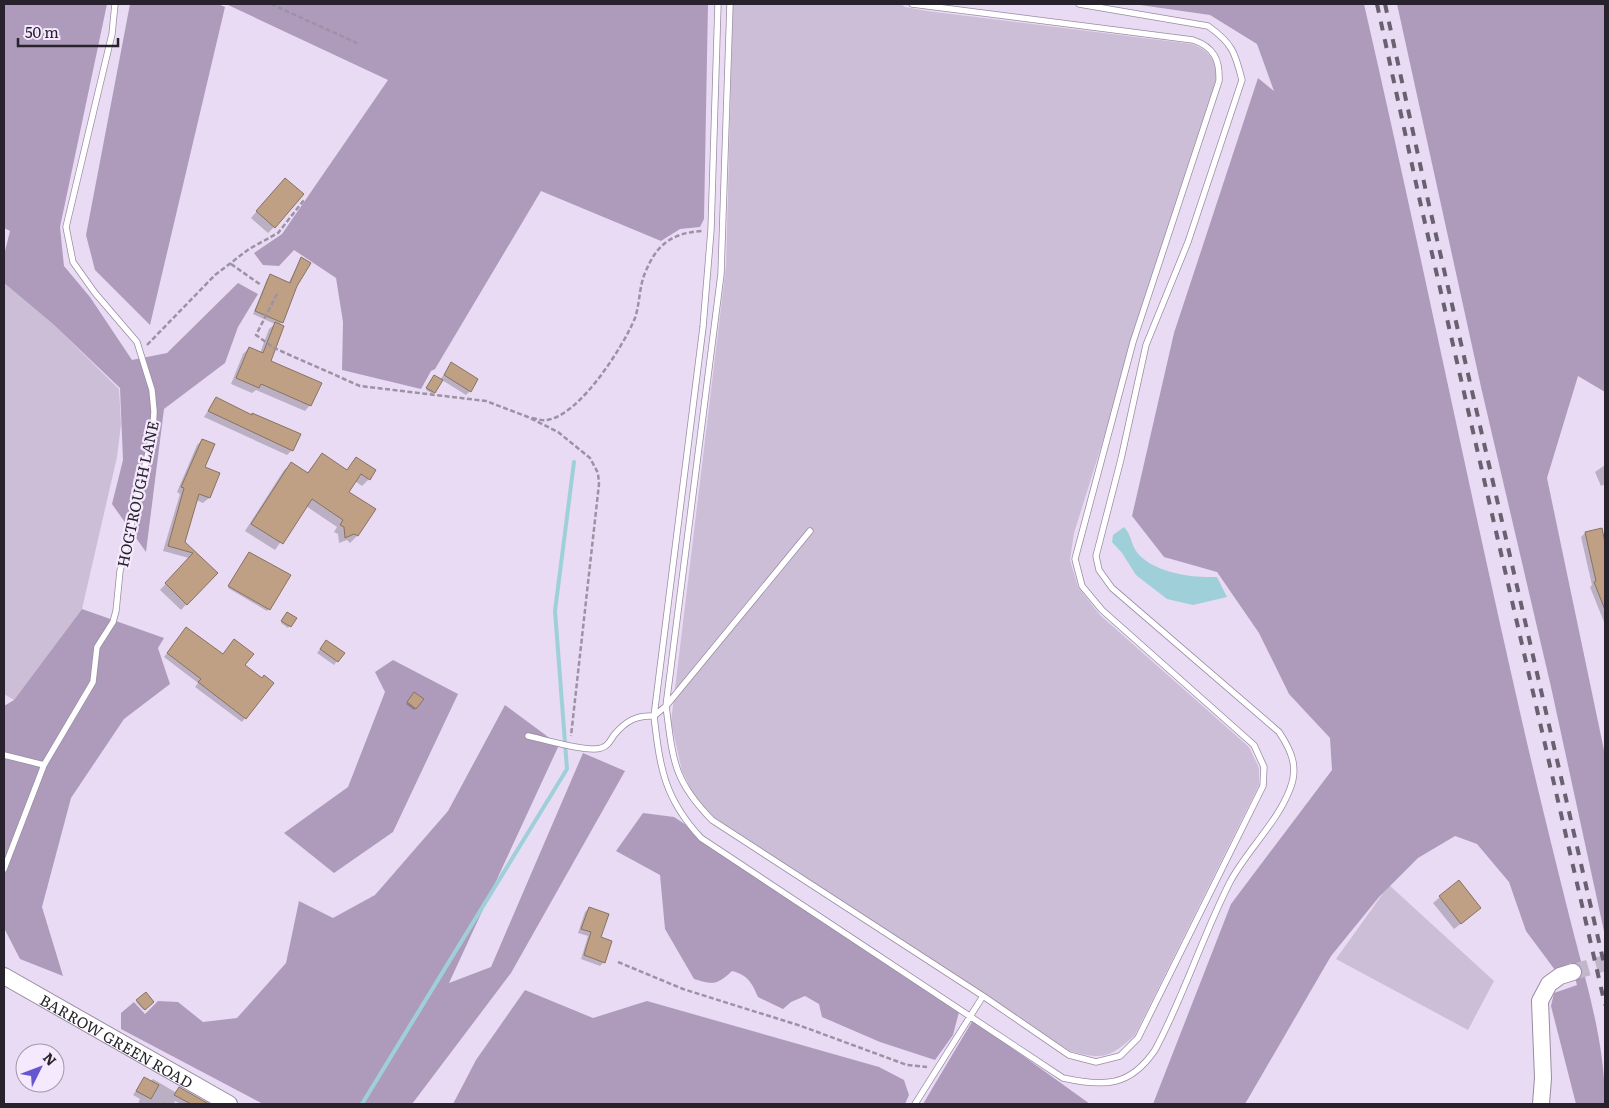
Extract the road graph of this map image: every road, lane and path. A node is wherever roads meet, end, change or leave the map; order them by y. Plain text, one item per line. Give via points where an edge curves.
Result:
1 (115, 4) edge
2 (271, 4) edge
3 (718, 4) edge
4 (730, 4) edge
5 (912, 4) edge
6 (1079, 4) edge
7 (358, 44) dead end
8 (304, 200) dead end
9 (710, 230) junction
10 (231, 264) junction
11 (261, 286) dead end
12 (277, 294) dead end
13 (140, 353) junction
14 (528, 417) junction
15 (810, 531) dead end
16 (666, 706) junction
17 (654, 716) junction
18 (528, 736) dead end
19 (570, 745) junction
20 (4, 755) edge
21 (44, 765) junction
22 (4, 869) edge
23 (618, 962) dead end
24 (1574, 972) tunnel mouth
25 (4, 976) edge
26 (983, 996) junction
27 (970, 1016) junction
28 (942, 1060) junction
29 (229, 1104) edge
30 (915, 1104) edge
31 (1542, 1104) edge

1 - 13 lane, HOGTROUGH LANE via 112,34 66,227 73,262 94,293 137,342
2 - 7 path
3 - 9 lane
4 - 16 lane via 721,274
5 - 26 lane via 1193,40 1214,53 1220,66 1219,81 1133,342 1075,559 1082,586 1102,610 1254,745 1264,767 1263,786 1138,1038 1120,1056 1096,1062 1069,1055
6 - 27 lane via 1208,26 1226,38 1236,54 1242,80 1188,242 1146,345 1096,556 1099,570 1112,588 1279,732 1292,752 1294,771 1290,789 1281,806 1234,876 1216,911 1163,1036 1145,1064 1129,1077 1111,1084 1088,1084 1064,1078
8 - 10 path via 278,233 249,249
9 - 14 path via 682,232 669,238 652,260 645,273 634,318 614,354 581,400 561,416 546,421
9 - 17 lane via 703,327
10 - 11 path
10 - 13 path via 215,275
12 - 14 path via 256,335 274,348 360,386 486,401
13 - 21 lane, HOGTROUGH LANE via 152,390 153,432 120,571 116,612 97,647 93,682
14 - 19 path via 558,432 590,458 598,473
15 - 16 lane
16 - 17 lane
16 - 26 lane via 678,776 692,800 712,820
17 - 19 lane via 632,719 602,748 595,750
17 - 27 lane via 663,779 686,821 701,838
18 - 19 lane
20 - 21 lane
21 - 22 lane, HOGTROUGH LANE
23 - 28 path via 683,989 801,1026 907,1066 930,1066
24 - 31 street via 1549,984 1540,1001
25 - 29 street, BARROW GREEN ROAD
26 - 27 lane
27 - 28 lane
28 - 30 lane

